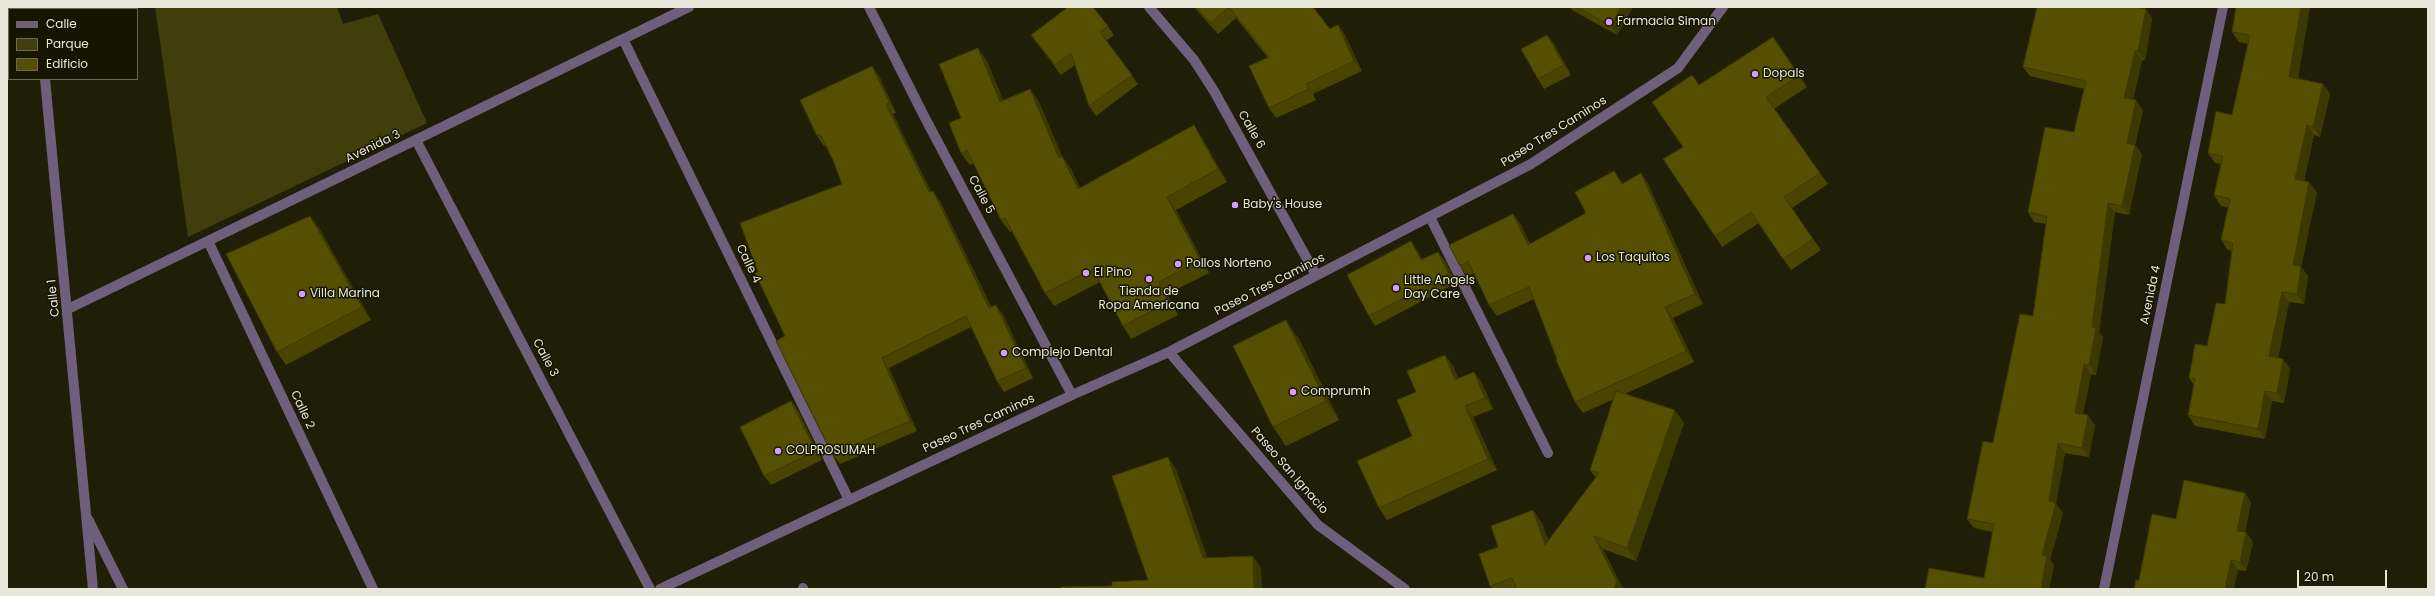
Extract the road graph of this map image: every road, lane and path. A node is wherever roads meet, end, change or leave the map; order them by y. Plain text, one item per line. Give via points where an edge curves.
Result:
1 (689, 7) edge
2 (869, 7) edge
3 (1150, 7) edge
4 (1723, 7) edge
5 (2223, 7) edge
6 (623, 39) junction
7 (45, 80) edge
8 (416, 140) junction
9 (1430, 216) junction
10 (208, 242) junction
11 (1316, 275) junction
12 (68, 309) junction
13 (1169, 352) junction
14 (1072, 395) junction
15 (1548, 453) dead end
16 (849, 500) junction
17 (86, 514) junction
18 (92, 589) edge
19 (123, 589) edge
20 (373, 589) edge
21 (650, 589) edge
22 (660, 589) edge
23 (1405, 589) edge
24 (2104, 589) edge

1 - 6 street, Avenida 3
2 - 14 street, Calle 5
3 - 11 street, Calle 6 via 1194,60 1214,91
4 - 9 street, Paseo Tres Caminos via 1678,68 1531,164
5 - 24 street, Avenida 4
6 - 8 street, Avenida 3
6 - 16 street, Calle 4
7 - 12 street, Calle 1
8 - 10 street, Avenida 3
8 - 21 street, Calle 3
9 - 11 street, Paseo Tres Caminos
9 - 15 street
10 - 12 street, Avenida 3
10 - 20 street, Calle 2
11 - 13 street, Paseo Tres Caminos
12 - 17 street, Calle 1
13 - 14 street, Paseo Tres Caminos
13 - 23 street, Paseo San Ignacio via 1318,525
14 - 16 street, Paseo Tres Caminos
16 - 22 street, Paseo Tres Caminos
17 - 18 street, Calle 1
17 - 19 street, Calle 1

